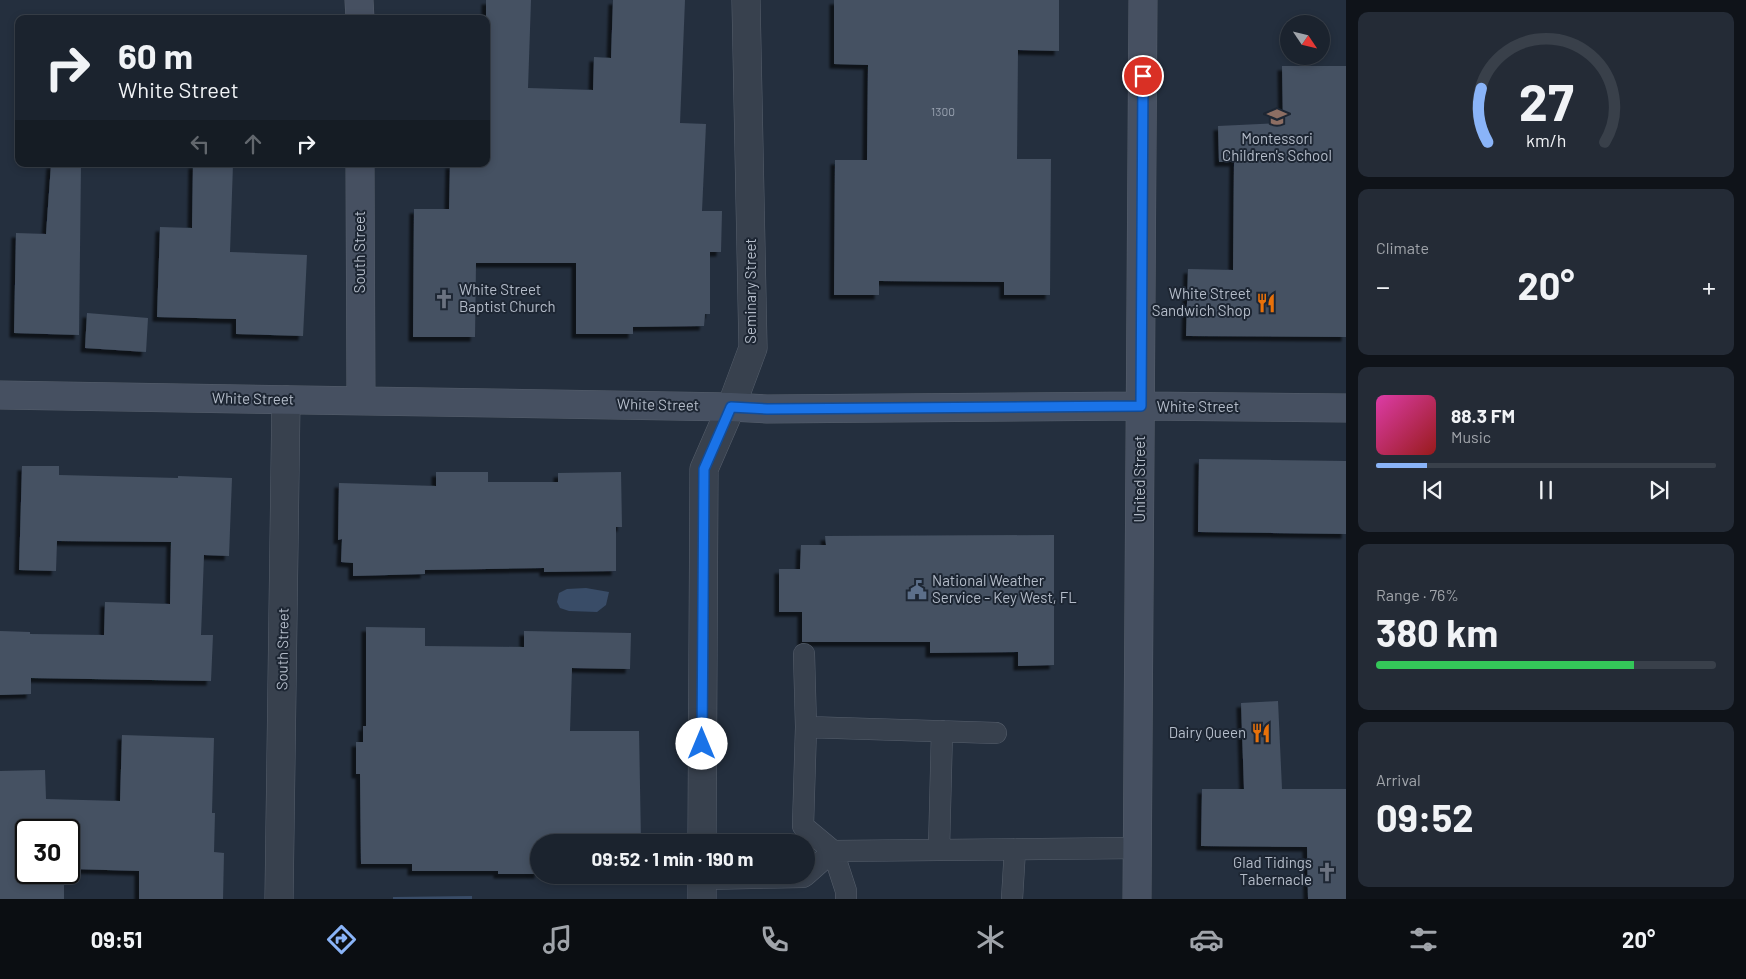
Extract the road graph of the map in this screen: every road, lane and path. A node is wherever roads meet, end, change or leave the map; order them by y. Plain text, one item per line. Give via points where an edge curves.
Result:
1 (360, 0) edge
2 (746, 0) edge
3 (1143, 0) edge
4 (360, 15) edge
5 (360, 167) edge
6 (0, 395) edge
7 (286, 400) junction
8 (361, 400) junction
9 (1141, 406) junction
10 (731, 407) junction
11 (1346, 408) edge
12 (804, 654) dead end
13 (806, 727) junction
14 (942, 731) junction
15 (996, 733) dead end
16 (702, 834) edge
17 (1138, 848) junction
18 (1015, 849) junction
19 (939, 850) junction
20 (834, 851) junction
21 (815, 867) edge
22 (279, 899) edge
23 (846, 899) edge
24 (1012, 899) edge
25 (1137, 899) edge

1 - 4 street
2 - 10 street, Seminary Street via 753,348
3 - 9 street, United Street
5 - 8 street, South Street
6 - 7 street, White Street
7 - 8 street, White Street
7 - 22 street, South Street
8 - 10 street, White Street
9 - 10 street, White Street
9 - 11 street, White Street
9 - 17 street, United Street
10 - 16 street, Seminary Street via 704,469
12 - 13 lane
13 - 14 lane
13 - 20 lane via 803,826
14 - 15 lane
14 - 19 lane
17 - 18 lane
17 - 25 street, United Street
18 - 19 lane
18 - 24 lane
19 - 20 lane
20 - 21 lane
20 - 23 lane

